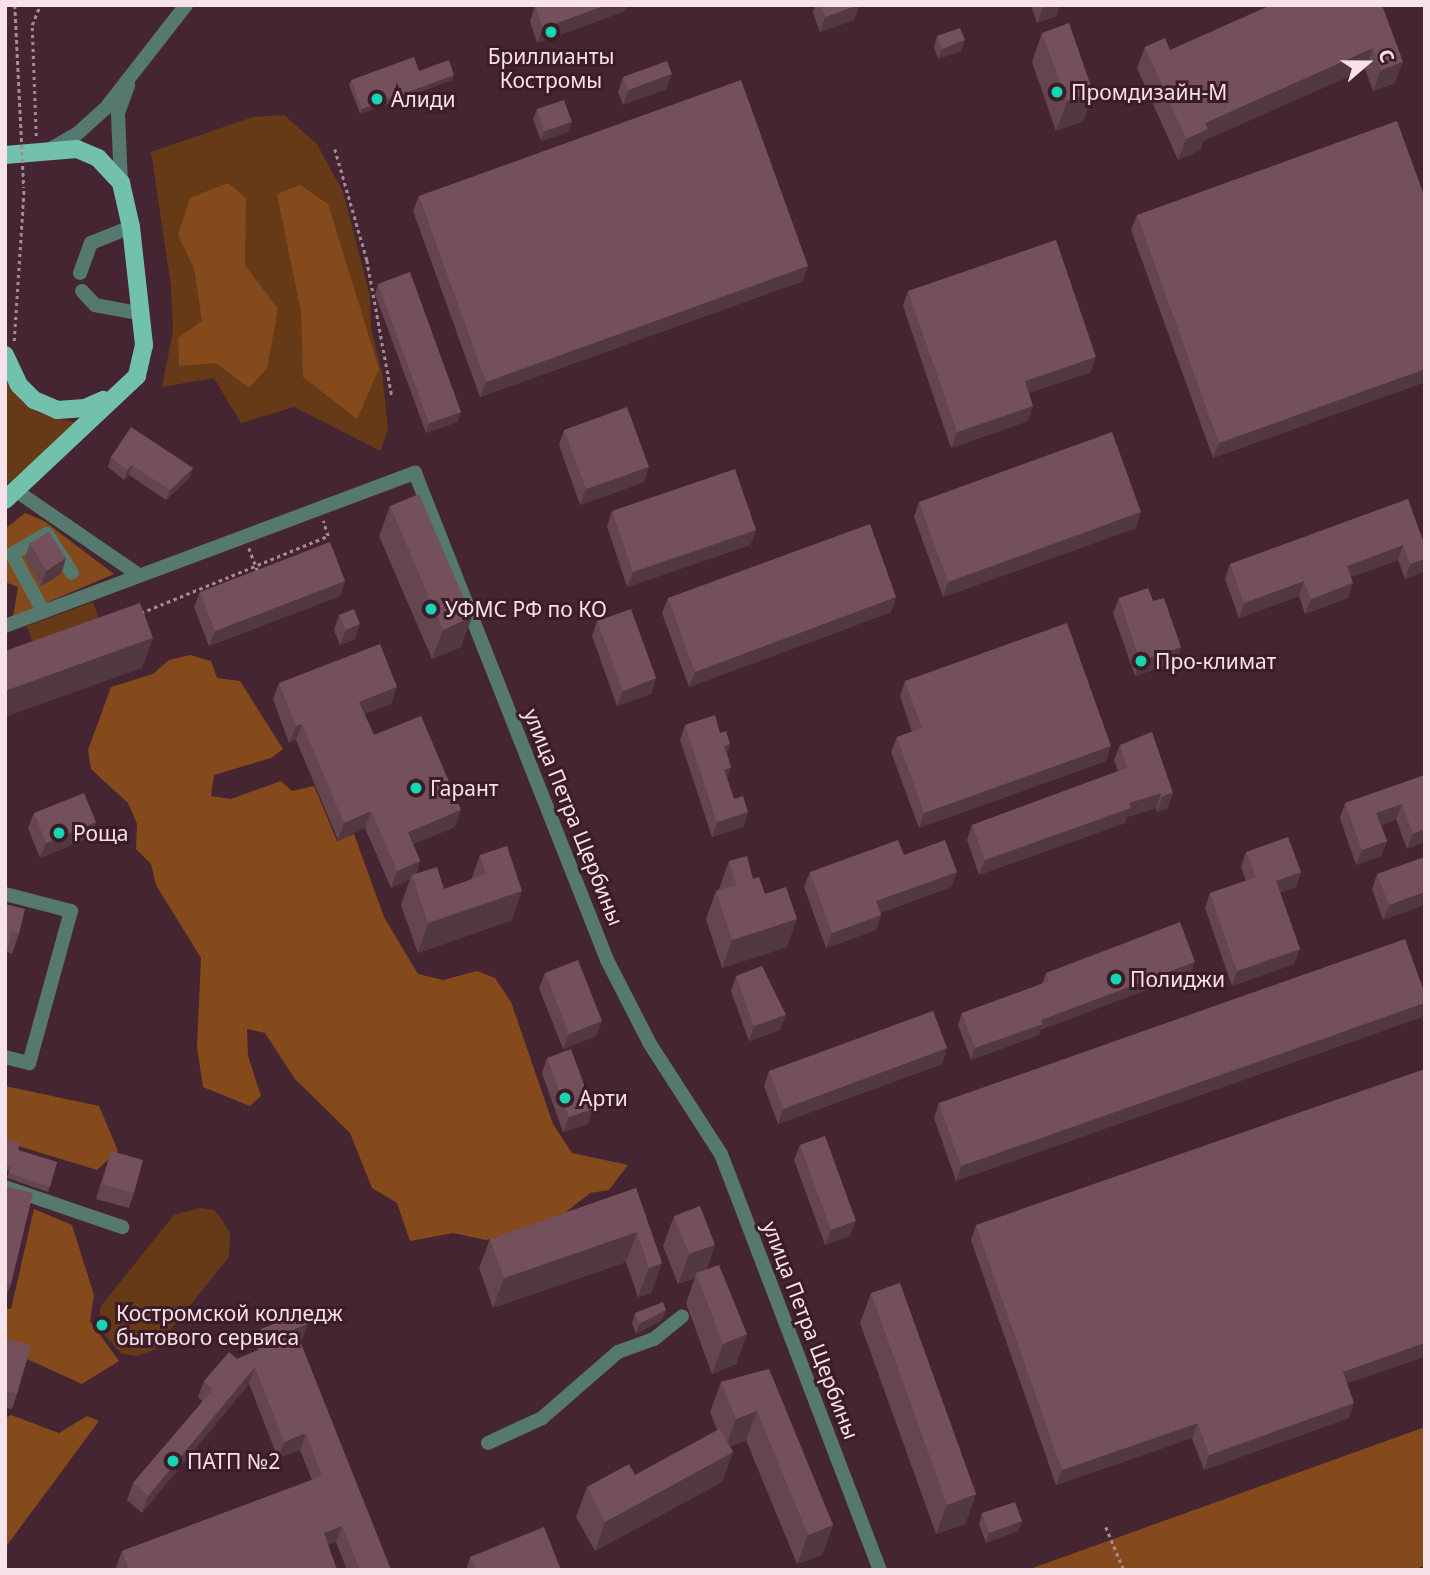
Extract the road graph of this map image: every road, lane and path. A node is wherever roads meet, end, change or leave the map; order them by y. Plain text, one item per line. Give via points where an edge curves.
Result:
1 (15, 5) edge
2 (40, 5) edge
3 (186, 5) edge
4 (131, 76) junction
5 (44, 143) junction
6 (335, 149) dead end
7 (5, 155) edge
8 (121, 183) junction
9 (131, 227) junction
10 (80, 273) dead end
11 (82, 291) dead end
12 (142, 314) junction
13 (10, 350) edge
14 (116, 394) junction
15 (392, 396) dead end
16 (10, 495) edge
17 (319, 508) junction
18 (244, 536) junction
19 (256, 565) junction
20 (72, 573) dead end
21 (137, 573) junction
22 (263, 582) edge
23 (43, 611) junction
24 (132, 616) edge
25 (5, 626) edge
26 (5, 894) edge
27 (5, 1057) edge
28 (5, 1187) edge
29 (122, 1227) dead end
30 (682, 1316) dead end
31 (488, 1443) dead end
32 (1106, 1527) dead end
33 (880, 1570) edge
34 (1124, 1570) edge

1 - 13 path, bridge via 24,188
2 - 5 path via 32,25
3 - 4 street
4 - 5 street via 87,125
4 - 8 street via 118,113
5 - 7 main road
5 - 8 main road via 98,158
6 - 15 path via 367,260
8 - 9 main road
9 - 10 street via 91,243
9 - 12 main road
11 - 12 street via 95,305
12 - 14 main road via 144,345 137,376
13 - 14 main road via 19,386 34,400 57,410 85,408
14 - 16 main road
16 - 21 street
17 - 18 street, улица Петра Щербины
17 - 19 path via 328,536
17 - 33 street, улица Петра Щербины via 415,473 607,960 650,1044 721,1154
18 - 19 path
18 - 21 street, улица Петра Щербины
19 - 22 path
19 - 24 path
20 - 23 street via 47,534 12,554
21 - 23 street, улица Петра Щербины
23 - 25 street, улица Петра Щербины
26 - 27 street via 71,911 29,1063
28 - 29 street
30 - 31 street via 654,1339 618,1352 542,1418
32 - 34 path

